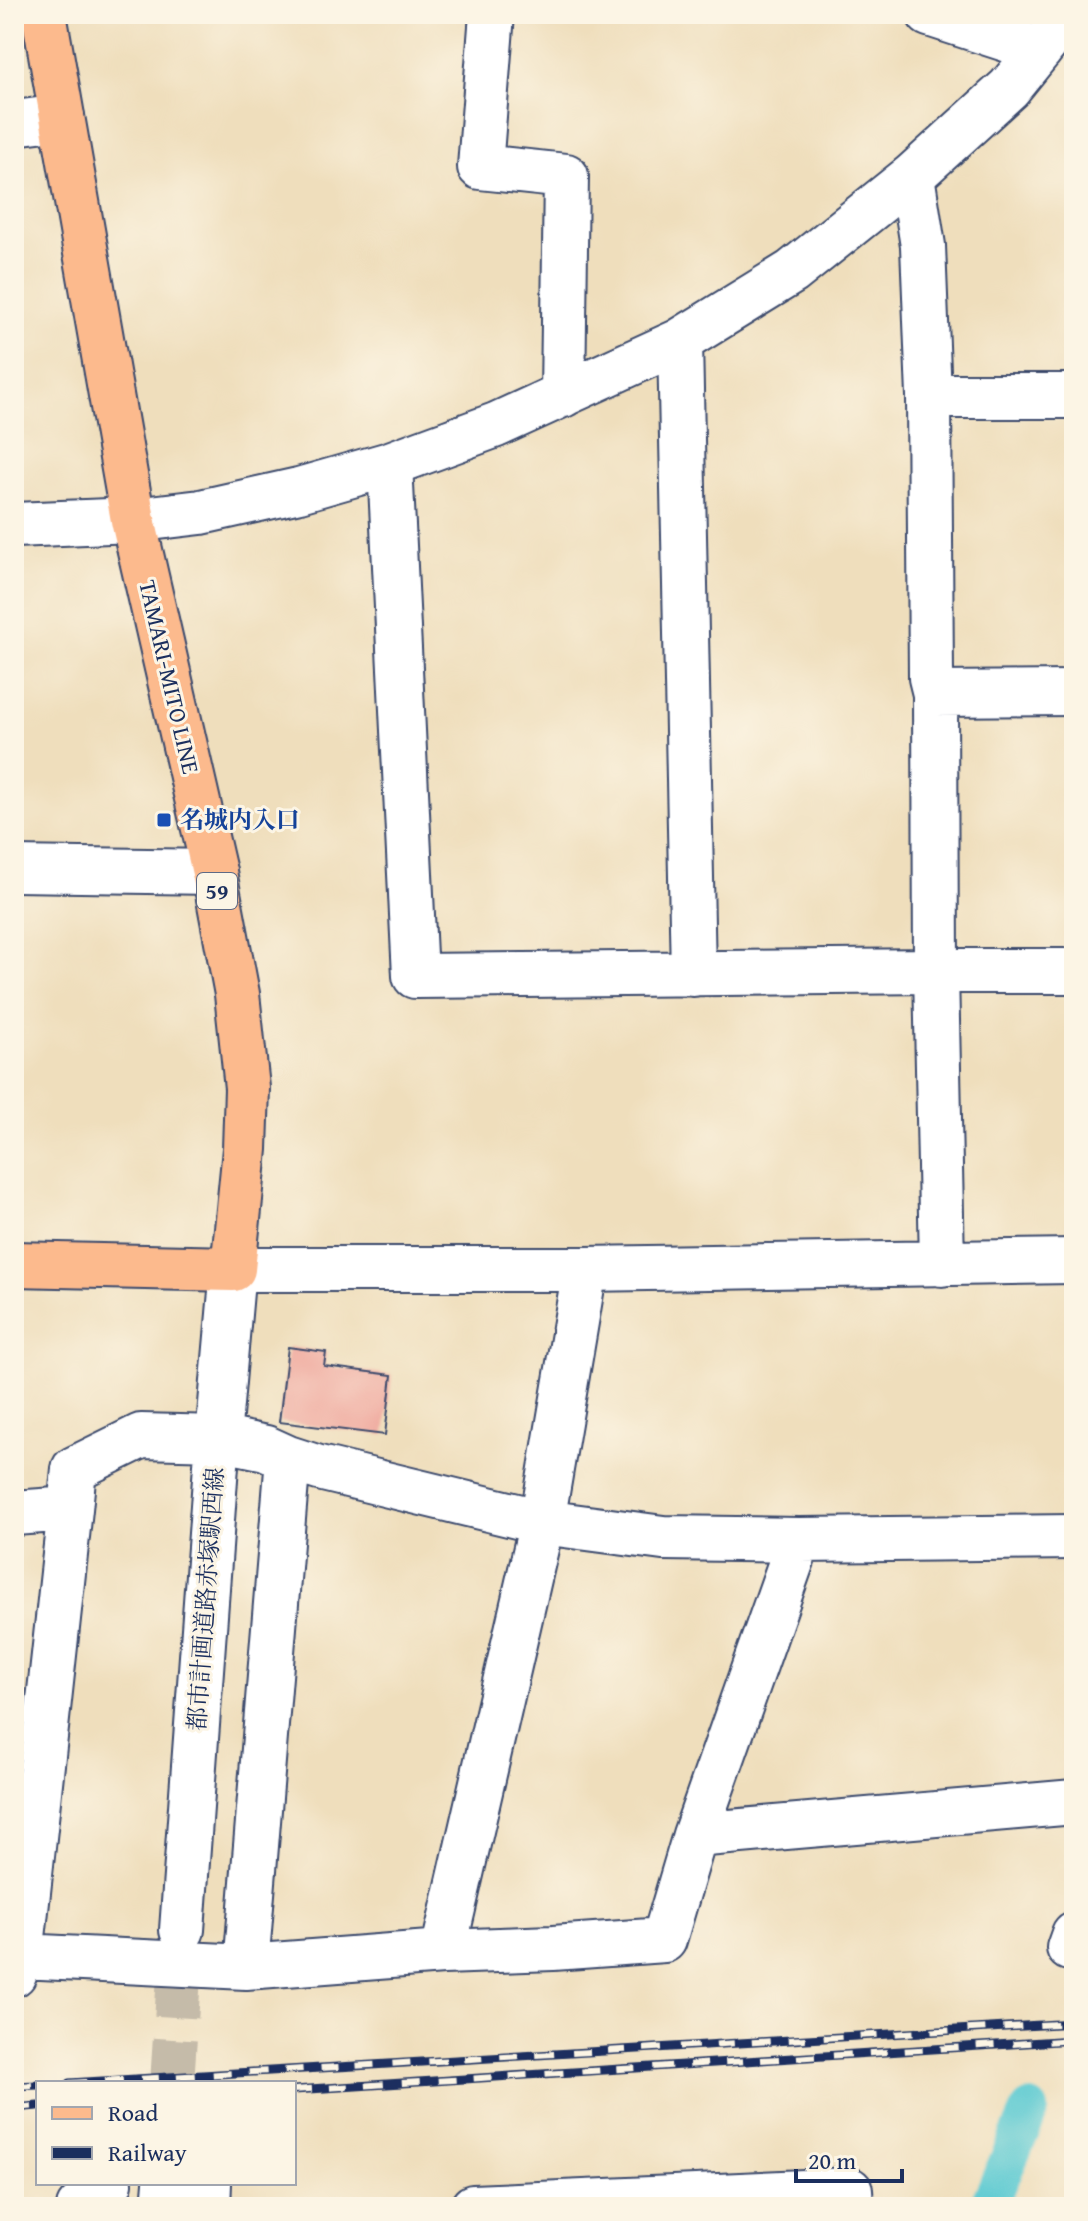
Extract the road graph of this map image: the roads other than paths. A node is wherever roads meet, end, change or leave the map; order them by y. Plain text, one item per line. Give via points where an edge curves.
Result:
1 (44, 14) edge
2 (492, 14) edge
3 (929, 14) edge
4 (1069, 14) edge
5 (1040, 50) junction
6 (62, 117) junction
7 (14, 123) edge
8 (912, 176) junction
9 (680, 341) junction
10 (563, 395) junction
11 (929, 396) junction
12 (1074, 396) edge
13 (390, 464) junction
14 (133, 520) junction
15 (14, 525) edge
16 (1074, 693) edge
17 (935, 694) junction
18 (14, 869) edge
19 (214, 872) junction
20 (936, 971) junction
21 (1074, 971) edge
22 (693, 974) junction
23 (1074, 1261) edge
24 (14, 1264) edge
25 (942, 1264) junction
26 (233, 1269) junction
27 (585, 1269) junction
28 (218, 1438) junction
29 (288, 1458) junction
30 (70, 1509) junction
31 (14, 1513) edge
32 (542, 1522) junction
33 (1074, 1537) edge
34 (799, 1540) junction
35 (1074, 1802) edge
36 (695, 1835) junction
37 (182, 1930) tunnel mouth
38 (443, 1952) junction
39 (18, 1965) edge
40 (246, 1967) junction
41 (110, 2185) edge
42 (113, 2185) edge
43 (166, 2185) edge
44 (209, 2185) edge
45 (528, 2206) edge
46 (79, 2207) edge
47 (114, 2207) edge
48 (164, 2207) edge
49 (208, 2207) edge
50 (473, 2207) edge
51 (851, 2207) edge

1 - 6 main road, TAMARI-MITO LINE / 59
2 - 10 street via 480,167 566,176
3 - 5 street
4 - 5 street
5 - 8 street via 1009,88
6 - 7 street
6 - 14 main road, TAMARI-MITO LINE / 59
8 - 9 street via 792,272
8 - 11 street via 923,246
9 - 10 street
9 - 22 street
10 - 13 street
11 - 12 street
11 - 17 street
13 - 14 street via 201,512
13 - 22 street via 415,976
14 - 15 street
14 - 19 main road, TAMARI-MITO LINE / 59
16 - 17 street
17 - 20 street
18 - 19 street
19 - 26 main road, TAMARI-MITO LINE / 59 via 237,994 247,1088
20 - 21 street
20 - 22 street
20 - 25 street
23 - 25 street
24 - 26 main road
25 - 27 street
26 - 27 street
26 - 28 street, 都市計画道路赤塚駅西線
27 - 32 street
28 - 29 street
28 - 30 street via 141,1436 74,1469
28 - 37 street, 都市計画道路赤塚駅西線
29 - 32 street
29 - 40 street
30 - 31 street
30 - 39 street
32 - 34 street via 663,1538
32 - 38 street
33 - 34 street
34 - 36 street
35 - 36 street
36 - 38 street via 664,1940
38 - 40 street
39 - 40 street
41 - 46 street
42 - 47 street
43 - 48 street
44 - 49 street
45 - 50 street
45 - 51 street via 850,2190

